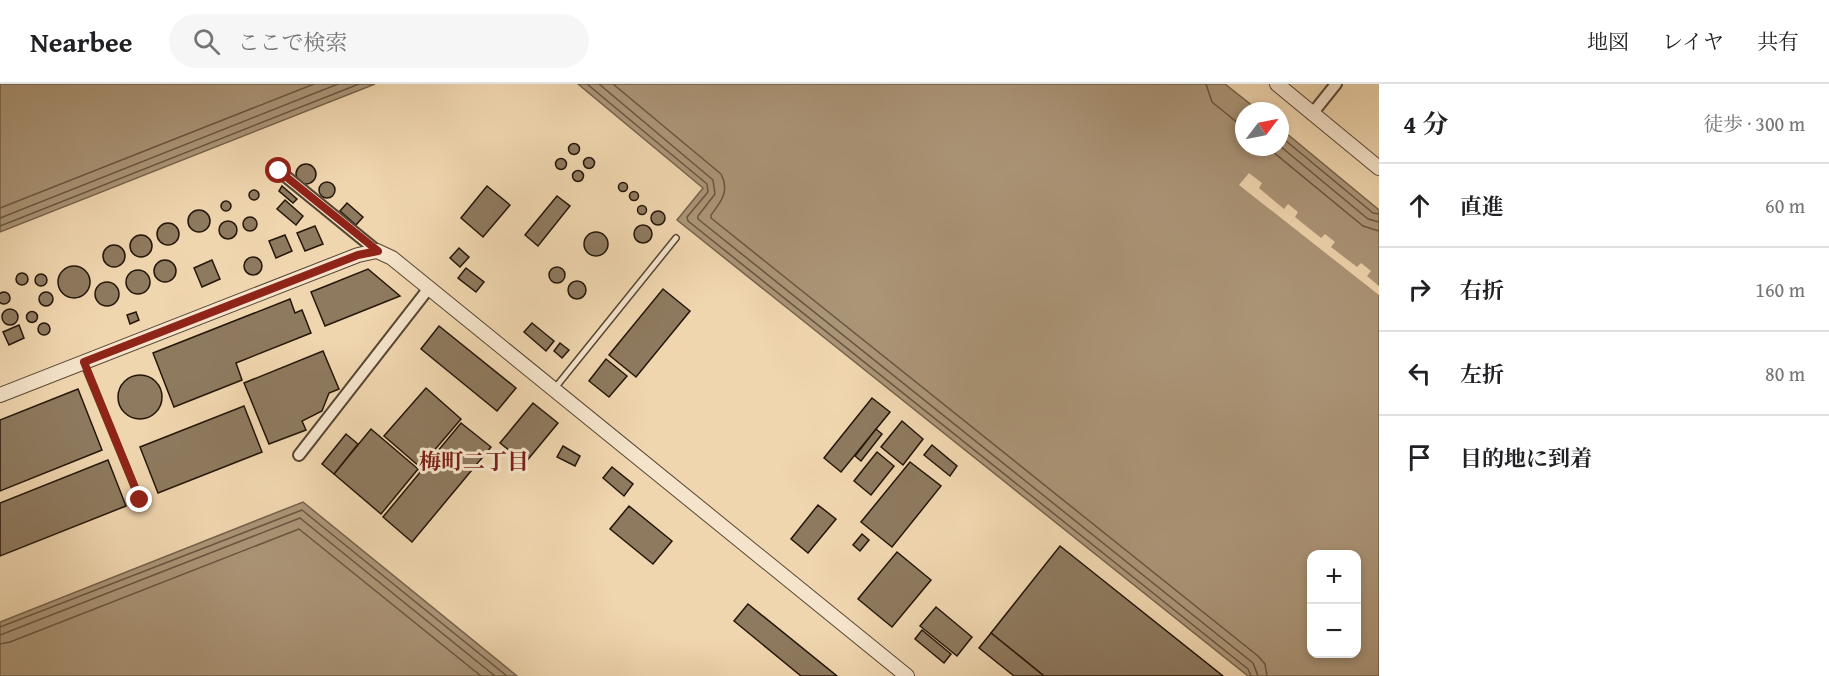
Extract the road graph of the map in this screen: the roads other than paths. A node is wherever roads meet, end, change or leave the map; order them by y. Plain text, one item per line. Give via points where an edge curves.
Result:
1 (1277, 84) edge
2 (1336, 84) edge
3 (1312, 114) junction
4 (1379, 168) edge
5 (279, 171) dead end
6 (676, 238) dead end
7 (378, 251) junction
8 (429, 288) junction
9 (84, 362) junction
10 (554, 389) junction
11 (0, 395) edge
12 (299, 455) dead end
13 (140, 500) dead end
14 (907, 676) edge

1 - 3 street
2 - 3 street
3 - 4 street
5 - 7 street
6 - 10 lane
7 - 8 street
7 - 9 street via 358,255
8 - 10 street
8 - 12 street
9 - 11 street
9 - 13 lane
10 - 14 street

